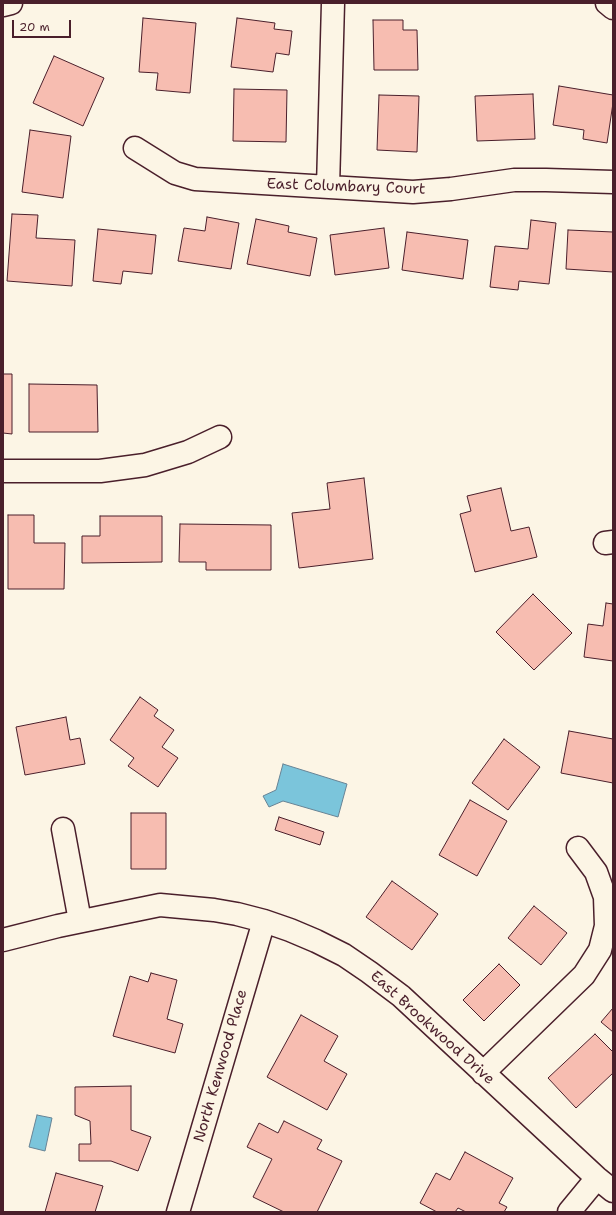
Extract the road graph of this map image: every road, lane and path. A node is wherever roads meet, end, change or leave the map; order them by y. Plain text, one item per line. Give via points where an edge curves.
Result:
1 (11, 3) edge
2 (333, 3) edge
3 (607, 3) edge
4 (3, 5) edge
5 (613, 8) edge
6 (135, 148) dead end
7 (613, 182) edge
8 (328, 187) junction
9 (220, 436) dead end
10 (3, 471) edge
11 (63, 829) dead end
12 (578, 848) dead end
13 (80, 921) junction
14 (264, 921) junction
15 (3, 940) edge
16 (483, 1072) junction
17 (605, 1184) edge
18 (178, 1212) edge
19 (569, 1212) edge

1 - 4 street
2 - 8 street
3 - 5 street
6 - 8 street, East Columbary Court via 175,173 195,179
7 - 8 street, East Columbary Court via 514,180 413,192
9 - 10 street via 188,452 145,465 100,471
11 - 13 street
12 - 16 street via 596,872 605,897 606,926 600,950 584,975
13 - 14 street, East Brookwood Drive via 160,905 214,910
13 - 15 street, East Brookwood Drive
14 - 16 street, East Brookwood Drive via 316,941 344,955 369,972 401,996
14 - 18 street, North Kenwood Place
16 - 17 street, East Brookwood Drive
17 - 19 street

